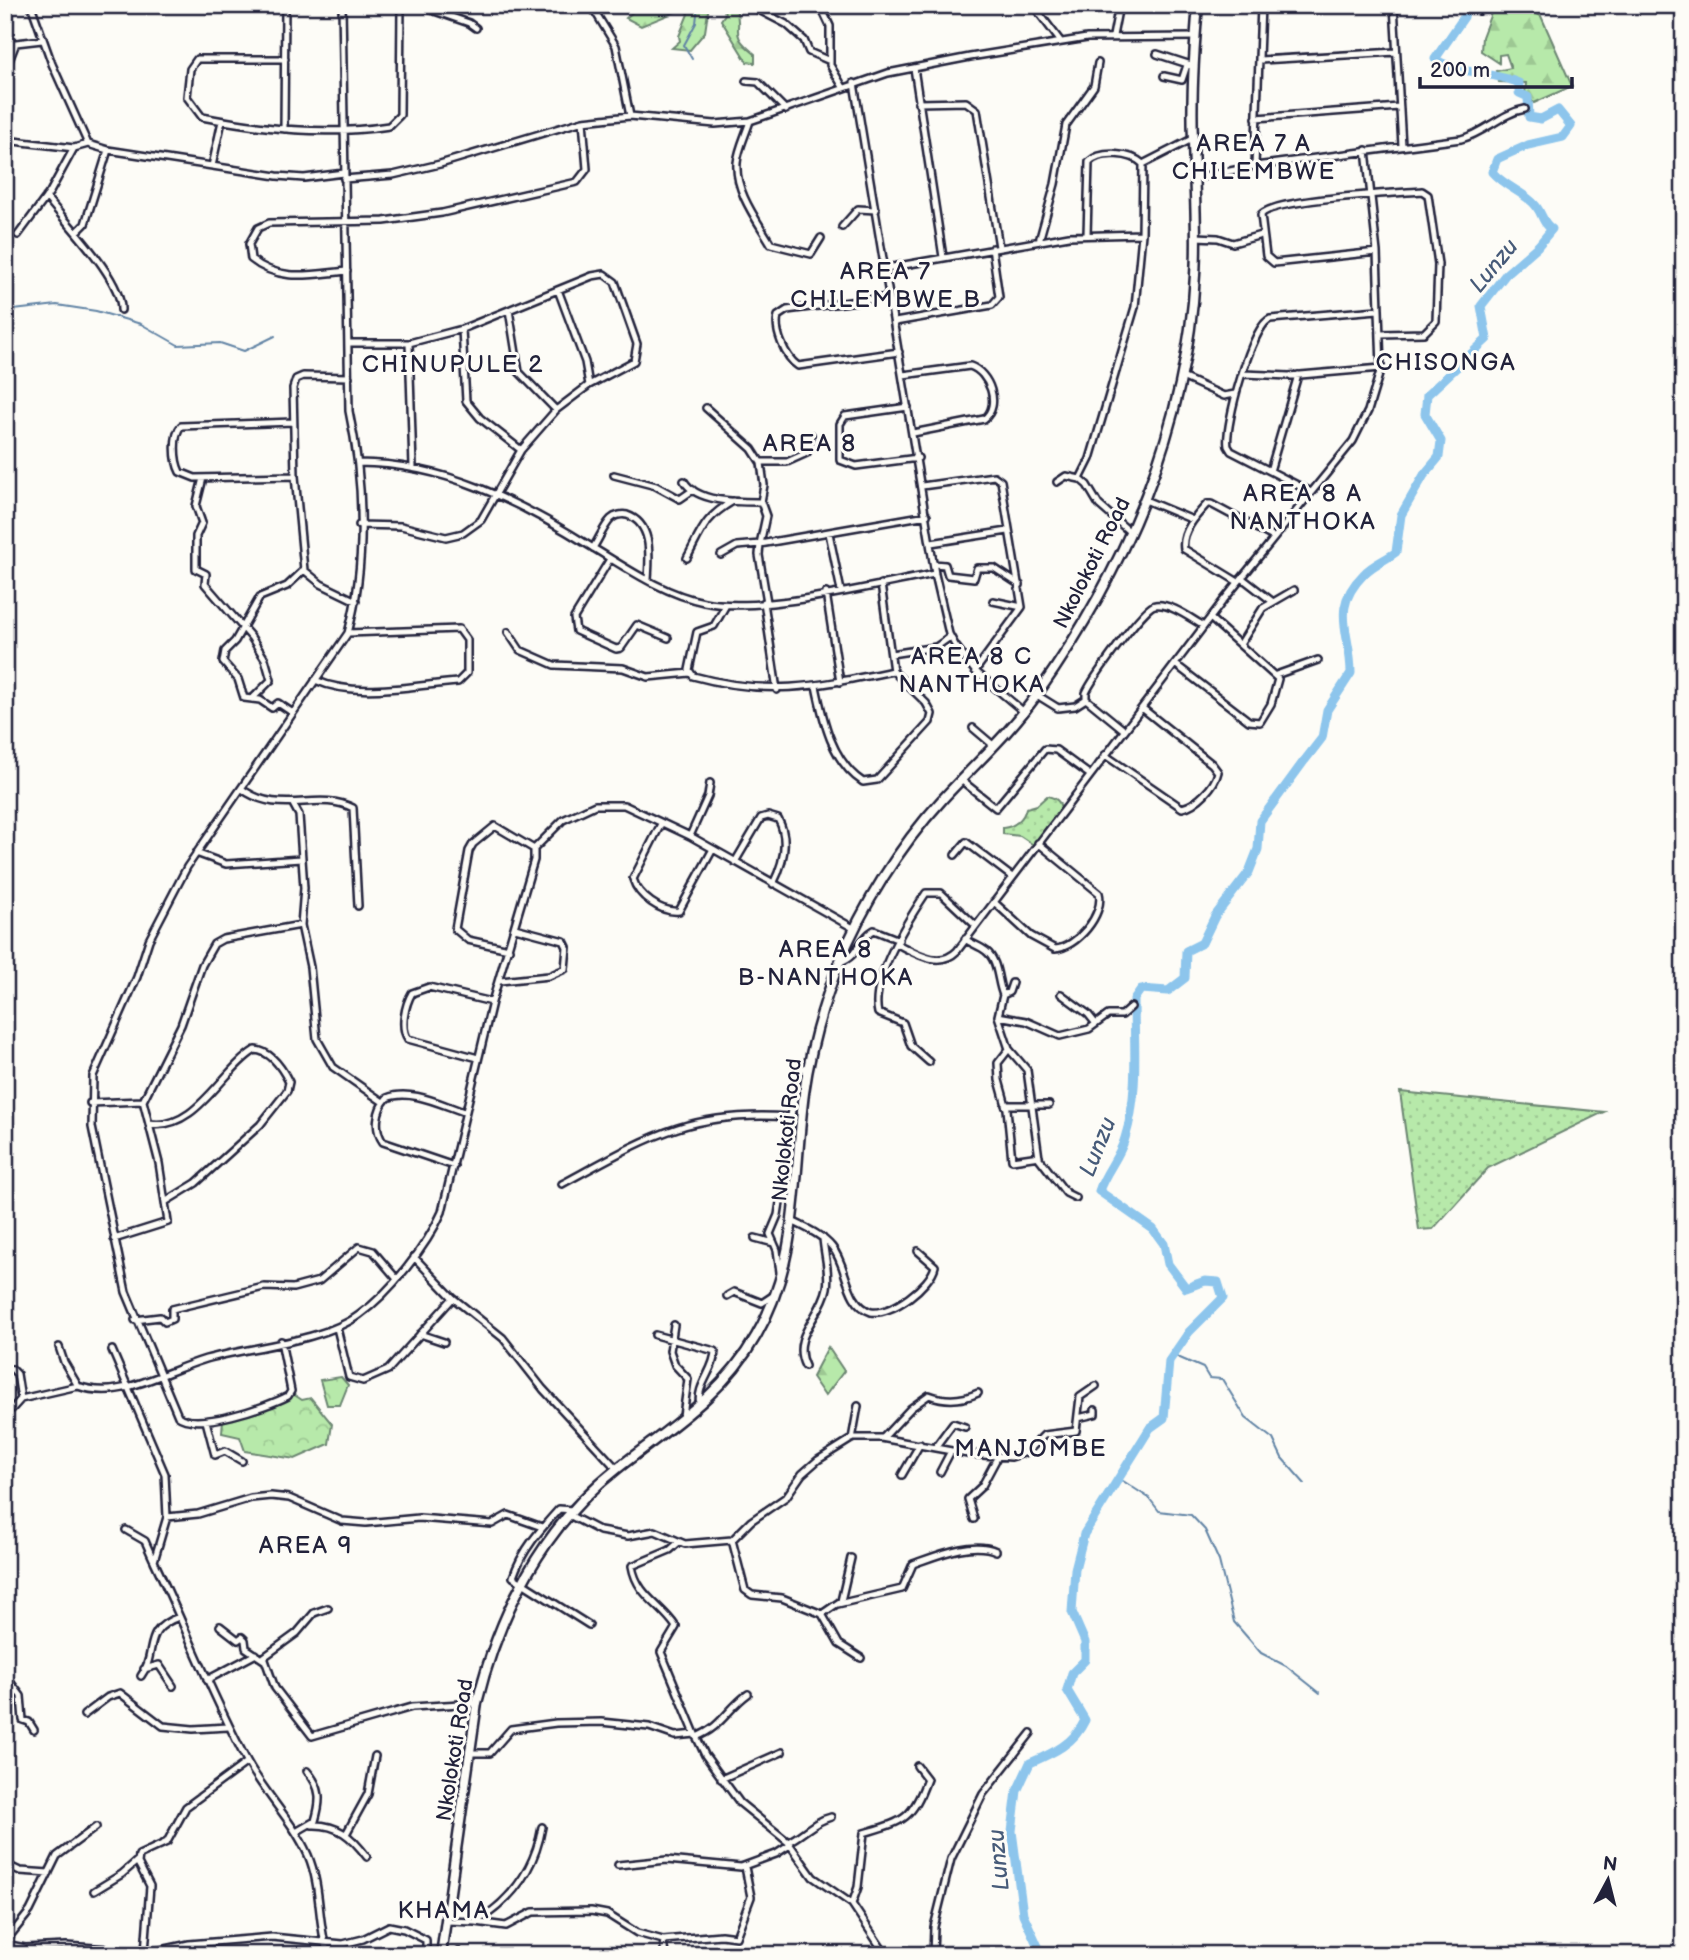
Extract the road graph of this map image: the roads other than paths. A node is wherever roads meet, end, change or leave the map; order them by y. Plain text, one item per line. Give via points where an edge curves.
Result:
1 (31, 5) edge
2 (194, 5) edge
3 (252, 5) edge
4 (285, 5) edge
5 (342, 5) edge
6 (401, 5) edge
7 (417, 5) edge
8 (440, 5) edge
9 (591, 5) edge
10 (820, 5) edge
11 (1033, 5) edge
12 (1119, 5) edge
13 (1198, 5) edge
14 (1261, 5) edge
15 (1394, 5) edge
16 (1491, 5) edge
17 (432, 9) junction
18 (757, 9) dead end
19 (1479, 11) dead end
20 (475, 28) dead end
21 (1113, 36) junction
22 (1195, 37) junction
23 (42, 40) junction
24 (1061, 41) junction
25 (1396, 52) junction
26 (1157, 54) dead end
27 (285, 59) junction
28 (7, 60) edge
29 (1260, 60) junction
30 (830, 61) junction
31 (1098, 63) dead end
32 (1191, 66) junction
33 (914, 68) junction
34 (5, 72) edge
35 (1164, 76) dead end
36 (746, 81) dead end
37 (854, 83) junction
38 (844, 87) junction
39 (918, 103) junction
40 (1399, 107) junction
41 (1525, 109) dead end
42 (786, 110) junction
43 (630, 116) junction
44 (1256, 118) junction
45 (222, 121) junction
46 (583, 121) junction
47 (750, 121) junction
48 (284, 129) junction
49 (344, 130) junction
50 (1192, 139) junction
51 (5, 140) edge
52 (88, 144) junction
53 (1402, 146) junction
54 (74, 148) junction
55 (108, 150) junction
56 (1366, 150) junction
57 (1143, 163) junction
58 (212, 166) junction
59 (1255, 166) junction
60 (344, 176) junction
61 (1195, 178) junction
62 (1371, 195) junction
63 (46, 197) junction
64 (876, 210) junction
65 (345, 223) junction
66 (842, 227) dead end
67 (78, 231) junction
68 (1142, 234) junction
69 (18, 235) dead end
70 (1087, 235) junction
71 (1261, 235) junction
72 (1196, 237) junction
73 (821, 238) dead end
74 (1040, 241) junction
75 (996, 247) junction
76 (1377, 252) junction
77 (943, 257) junction
78 (887, 268) junction
79 (347, 271) junction
80 (558, 290) junction
81 (890, 297) junction
82 (121, 310) dead end
83 (509, 310) junction
84 (1378, 310) junction
85 (895, 322) junction
86 (462, 329) junction
87 (1381, 334) junction
88 (350, 343) junction
89 (409, 343) junction
90 (899, 352) junction
91 (1381, 368) junction
92 (1243, 374) junction
93 (903, 375) junction
94 (1298, 375) junction
95 (349, 377) junction
96 (1182, 377) junction
97 (589, 385) junction
98 (1235, 394) junction
99 (908, 407) junction
100 (706, 408) dead end
101 (556, 410) junction
102 (293, 422) junction
103 (913, 433) junction
104 (811, 435) dead end
105 (521, 450) junction
106 (918, 458) junction
107 (761, 462) junction
108 (358, 463) junction
109 (413, 467) junction
110 (1270, 471) junction
111 (295, 475) junction
112 (614, 475) dead end
113 (203, 478) junction
114 (1080, 479) junction
115 (684, 481) dead end
116 (1057, 482) dead end
117 (922, 486) junction
118 (693, 491) junction
119 (1309, 491) junction
120 (495, 494) junction
121 (1145, 500) junction
122 (733, 501) junction
123 (761, 502) junction
124 (927, 514) junction
125 (1194, 520) junction
126 (359, 525) junction
127 (1008, 531) junction
128 (829, 533) junction
129 (1131, 533) junction
130 (1273, 537) junction
131 (931, 543) junction
132 (760, 544) junction
133 (593, 548) junction
134 (721, 555) dead end
135 (687, 558) dead end
136 (610, 559) junction
137 (934, 564) junction
138 (304, 570) junction
139 (935, 574) junction
140 (648, 580) junction
141 (1240, 580) junction
142 (881, 584) junction
143 (1020, 586) junction
144 (1294, 590) dead end
145 (841, 591) junction
146 (826, 593) junction
147 (356, 601) junction
148 (993, 601) dead end
149 (765, 602) junction
150 (1273, 602) junction
151 (726, 606) junction
152 (1022, 607) junction
153 (1210, 618) junction
154 (1204, 626) junction
155 (242, 628) junction
156 (508, 632) dead end
157 (348, 633) junction
158 (950, 637) junction
159 (668, 638) dead end
160 (1241, 643) junction
161 (891, 654) junction
162 (1318, 660) dead end
163 (1175, 664) junction
164 (893, 671) junction
165 (975, 671) junction
166 (690, 673) junction
167 (1276, 675) junction
168 (315, 680) junction
169 (839, 682) junction
170 (816, 686) junction
171 (777, 690) junction
172 (1037, 695) junction
173 (252, 699) junction
174 (1086, 699) junction
175 (1142, 708) junction
176 (1024, 712) junction
177 (293, 713) junction
178 (973, 727) dead end
179 (1124, 730) junction
180 (993, 745) junction
181 (1105, 755) junction
182 (1090, 775) junction
183 (961, 780) junction
184 (710, 783) dead end
185 (242, 789) junction
186 (293, 804) junction
187 (661, 824) junction
188 (690, 836) junction
189 (1038, 843) junction
190 (534, 849) junction
191 (713, 849) junction
192 (196, 853) junction
193 (955, 855) dead end
194 (301, 859) junction
195 (735, 862) junction
196 (1012, 877) junction
197 (773, 884) junction
198 (994, 902) junction
199 (358, 906) dead end
200 (301, 925) junction
201 (975, 925) junction
202 (515, 928) junction
203 (855, 929) junction
204 (965, 939) junction
205 (898, 942) junction
206 (509, 948) junction
207 (840, 962) junction
208 (500, 981) junction
209 (1012, 983) dead end
210 (1061, 993) dead end
211 (1003, 995) junction
212 (492, 1002) junction
213 (1131, 1007) dead end
214 (998, 1016) junction
215 (1096, 1024) junction
216 (1009, 1049) junction
217 (478, 1058) junction
218 (929, 1062) dead end
219 (808, 1067) junction
220 (144, 1101) junction
221 (383, 1102) junction
222 (90, 1103) junction
223 (1033, 1104) junction
224 (1005, 1105) junction
225 (1049, 1105) dead end
226 (464, 1112) junction
227 (789, 1117) junction
228 (150, 1124) junction
229 (785, 1152) dead end
230 (1039, 1156) junction
231 (454, 1166) junction
232 (562, 1184) dead end
233 (782, 1190) dead end
234 (1076, 1198) dead end
235 (165, 1202) junction
236 (794, 1222) junction
237 (755, 1238) dead end
238 (823, 1238) junction
239 (114, 1239) junction
240 (774, 1243) junction
241 (918, 1251) dead end
242 (414, 1257) junction
243 (396, 1278) junction
244 (781, 1282) junction
245 (777, 1293) junction
246 (727, 1296) dead end
247 (453, 1298) junction
248 (135, 1320) junction
249 (674, 1325) dead end
250 (337, 1328) junction
251 (421, 1334) junction
252 (655, 1335) dead end
253 (671, 1340) junction
254 (281, 1341) junction
255 (444, 1342) dead end
256 (59, 1347) dead end
257 (112, 1350) dead end
258 (805, 1366) dead end
259 (12, 1369) dead end
260 (160, 1375) junction
261 (78, 1386) junction
262 (1096, 1386) dead end
263 (130, 1387) junction
264 (978, 1393) dead end
265 (21, 1399) junction
266 (700, 1405) junction
267 (859, 1406) dead end
268 (12, 1409) dead end
269 (1096, 1410) dead end
270 (1078, 1418) junction
271 (206, 1421) junction
272 (681, 1422) junction
273 (965, 1427) dead end
274 (883, 1438) junction
275 (852, 1439) junction
276 (920, 1444) junction
277 (936, 1446) junction
278 (951, 1451) junction
279 (997, 1458) junction
280 (242, 1461) dead end
281 (617, 1469) junction
282 (940, 1472) dead end
283 (902, 1475) dead end
284 (571, 1513) junction
285 (167, 1517) junction
286 (974, 1519) dead end
287 (542, 1527) junction
288 (126, 1530) dead end
289 (732, 1540) junction
290 (679, 1542) junction
291 (996, 1551) dead end
292 (851, 1558) dead end
293 (154, 1561) junction
294 (521, 1584) junction
295 (838, 1604) junction
296 (328, 1608) dead end
297 (822, 1614) junction
298 (179, 1617) junction
299 (589, 1625) dead end
300 (220, 1626) dead end
301 (256, 1654) junction
302 (861, 1658) dead end
303 (264, 1660) junction
304 (144, 1669) junction
305 (5, 1675) edge
306 (141, 1676) dead end
307 (206, 1680) junction
308 (173, 1686) dead end
309 (748, 1694) dead end
310 (477, 1703) junction
311 (83, 1715) dead end
312 (228, 1727) junction
313 (34, 1730) dead end
314 (1031, 1733) dead end
315 (695, 1735) junction
316 (782, 1752) dead end
317 (470, 1753) junction
318 (375, 1756) dead end
319 (247, 1762) junction
320 (917, 1766) dead end
321 (307, 1771) dead end
322 (721, 1779) junction
323 (831, 1817) dead end
324 (312, 1825) junction
325 (542, 1826) dead end
326 (96, 1827) dead end
327 (296, 1832) junction
328 (346, 1834) junction
329 (789, 1844) junction
330 (367, 1857) dead end
331 (138, 1860) junction
332 (5, 1864) edge
333 (618, 1865) dead end
334 (745, 1867) junction
335 (48, 1873) junction
336 (94, 1891) dead end
337 (852, 1904) junction
338 (446, 1921) junction
339 (476, 1922) junction
340 (663, 1940) junction
341 (324, 1942) junction
342 (5, 1943) edge
343 (145, 1952) junction
344 (328, 1955) edge
345 (426, 1955) edge
346 (441, 1955) edge
347 (665, 1955) edge
348 (886, 1955) edge
349 (933, 1955) edge

1 - 23 street
2 - 3 street
4 - 27 street
5 - 49 street
6 - 49 street via 398,120 389,127
7 - 17 street
8 - 17 street
9 - 43 street via 616,46
10 - 30 street via 830,26
11 - 24 street
12 - 21 street
13 - 22 main road, Nkolokoti Road
14 - 29 street
15 - 25 street
16 - 19 street
17 - 20 street
18 - 30 street via 778,18 804,40 808,52
21 - 22 street
21 - 24 street
22 - 32 main road, Nkolokoti Road
23 - 28 street via 16,43
23 - 52 street
24 - 33 street
25 - 29 street
25 - 40 street
26 - 32 street
27 - 45 street via 195,61 187,97 199,116
27 - 48 street
28 - 34 street
29 - 44 street
30 - 38 street
31 - 74 street via 1094,86 1066,125
32 - 35 street via 1182,80
32 - 50 main road, Nkolokoti Road
33 - 37 street
33 - 39 street
36 - 42 street via 758,82
37 - 38 street
37 - 64 street
38 - 42 street
39 - 75 street via 966,102 977,110
39 - 77 street
40 - 44 street
40 - 53 street
41 - 53 street via 1475,136
42 - 47 street
43 - 46 street
43 - 47 street via 715,124
44 - 59 street
45 - 48 street
45 - 58 street
46 - 60 street via 393,175
46 - 65 street via 587,169 577,182 442,213
47 - 73 street via 737,161 738,179 771,244 811,254
48 - 49 street
49 - 60 street
50 - 57 street
50 - 61 main road, Nkolokoti Road
51 - 54 street
52 - 54 street
52 - 55 street
53 - 56 street
54 - 63 street
55 - 58 street
55 - 67 street via 85,224
56 - 59 street
56 - 62 street
57 - 68 street
57 - 70 street via 1133,157 1107,155 1090,162
58 - 60 street via 290,177
59 - 61 street
60 - 65 street
61 - 72 main road, Nkolokoti Road
62 - 71 street via 1265,209
62 - 76 street
62 - 87 street via 1422,191 1429,195 1438,264 1434,326 1416,334
63 - 67 street
63 - 69 street
64 - 66 street via 858,209
64 - 78 street
65 - 79 street
65 - 79 street via 263,225 254,232 249,254 258,265 282,275
67 - 82 street via 121,297
68 - 70 street
68 - 114 street via 1135,307
70 - 74 street
71 - 72 street via 1233,243 1218,237
71 - 76 street via 1268,260 1274,263
72 - 96 main road, Nkolokoti Road
74 - 75 street
75 - 77 street
75 - 85 street via 997,301
76 - 84 street
77 - 78 street
78 - 81 street
79 - 88 street
80 - 83 street
80 - 97 street via 580,346
80 - 97 street via 592,276 609,275 637,344 630,365
81 - 85 street
81 - 90 street via 787,310 778,316 777,328 789,359 798,366
83 - 86 street
83 - 101 street via 521,376
84 - 87 street
84 - 92 street via 1267,319
85 - 90 street
86 - 89 street
86 - 105 street via 466,401
87 - 91 street
88 - 89 street
88 - 95 street
89 - 109 street
90 - 93 street
91 - 94 street
91 - 119 street via 1353,441
92 - 94 street
92 - 98 street
93 - 99 street
93 - 103 street via 970,366 984,375 991,391 990,413 984,419
94 - 110 street
95 - 102 street via 299,377 293,388
95 - 108 street via 349,411
96 - 98 street via 1224,396
96 - 121 main road, Nkolokoti Road
97 - 101 street
98 - 110 street via 1228,446
99 - 103 street
99 - 106 street via 845,416 840,424 840,460 856,466
100 - 107 street
101 - 105 street
102 - 111 street
102 - 113 street via 178,427 177,467 185,476
103 - 106 street
104 - 107 street via 807,453 787,462
105 - 120 street
106 - 117 street
107 - 123 street
108 - 109 street
108 - 126 street
109 - 120 street
110 - 119 street
111 - 113 street
111 - 138 street
112 - 118 street via 656,486 672,498
113 - 155 street via 196,506 202,523 196,536 196,569 206,574 205,584
114 - 116 street via 1066,476
114 - 129 street via 1099,505
115 - 118 street
117 - 124 street
117 - 127 street via 999,478
118 - 122 street
119 - 130 street
120 - 126 street via 481,520 454,537 401,526
120 - 133 street
121 - 125 street
121 - 129 main road, Nkolokoti Road
122 - 123 street
122 - 135 street via 703,524
123 - 132 street via 766,516
124 - 128 street
124 - 131 street
125 - 130 street via 1211,504
125 - 141 street via 1184,538 1184,549
126 - 147 street via 361,568
127 - 131 street
127 - 143 street
128 - 132 street
128 - 145 street
129 - 172 main road, Nkolokoti Road via 1095,605
130 - 141 street
131 - 137 street
132 - 134 street via 737,546
132 - 149 street
133 - 136 street
133 - 140 street via 611,519 630,517 648,538
136 - 140 street
136 - 159 street via 574,618 576,631 616,649 637,625
137 - 139 street
137 - 143 street via 945,565 948,575 965,579 974,578 977,568 994,568
138 - 147 street
138 - 155 street via 287,586 260,597
139 - 142 street
139 - 158 street
140 - 151 street via 691,599
141 - 150 street
141 - 153 street
142 - 145 street
142 - 161 street
143 - 152 street
144 - 150 street
145 - 146 street
146 - 149 street
146 - 169 street
147 - 157 street
148 - 152 street
149 - 151 street
149 - 171 street
150 - 160 street via 1259,614
151 - 166 street via 714,625 697,632
152 - 165 street
153 - 154 street
153 - 160 street
154 - 163 street
154 - 174 street via 1167,607 1150,606 1088,688
155 - 173 street via 265,659 271,680
155 - 173 street via 225,651 223,662 238,679 244,698
156 - 166 street via 520,650 554,665 623,668 648,677
157 - 168 street
157 - 168 street via 460,629 467,640 467,673 458,682 360,689
158 - 161 street via 936,647
158 - 165 street
160 - 167 street
161 - 164 street
162 - 167 street
163 - 167 street via 1255,723 1272,704 1279,685
163 - 175 street
164 - 169 street
164 - 170 street via 926,703 932,718 877,780 867,783 842,764
165 - 176 street
166 - 171 street via 713,682
168 - 177 street
169 - 170 street
170 - 171 street
172 - 174 street via 1058,708
172 - 176 main road, Nkolokoti Road
173 - 177 street via 272,708 278,703
174 - 179 street
175 - 179 street
175 - 181 street via 1212,764 1218,772 1213,782 1196,801 1182,808
176 - 180 main road, Nkolokoti Road
177 - 185 street
178 - 180 street
179 - 181 street
180 - 183 main road, Nkolokoti Road
181 - 182 street
182 - 183 street via 1056,750 1045,749 996,808
182 - 189 street
183 - 203 main road, Nkolokoti Road via 924,820
184 - 188 street
185 - 186 street via 266,802
185 - 192 street
186 - 194 street via 299,815
186 - 199 street via 353,808
187 - 188 street
187 - 190 street via 624,805 595,805 563,820
187 - 191 street via 633,879 638,891 666,910 679,911
188 - 191 street
189 - 196 street
189 - 198 street via 1099,893 1099,903 1085,930 1071,944 1055,949 1031,936
190 - 202 street
190 - 206 street via 495,826 473,844 468,857 455,929 468,940
191 - 195 street
192 - 194 street via 226,864
192 - 222 street via 149,940 95,1068
193 - 196 street via 966,842
194 - 200 street
195 - 197 street
195 - 197 street via 761,818 773,816 783,827 784,857
196 - 198 street
197 - 203 street
198 - 201 street
200 - 220 street via 214,944
200 - 221 street via 320,1047 333,1067
201 - 204 street
201 - 205 street via 941,893 931,891
202 - 206 street
202 - 208 street via 564,941 565,969 549,976
203 - 207 main road, Nkolokoti Road
204 - 205 street via 951,956 940,960
204 - 211 street via 992,958
205 - 207 street via 874,930 855,956
205 - 218 street via 877,994 878,1013 903,1023 911,1046
206 - 208 street
207 - 219 main road, Nkolokoti Road
208 - 212 street
209 - 211 street
210 - 215 street
211 - 214 street
212 - 217 street
212 - 217 street via 429,987 412,993 407,1004 404,1031 408,1039
213 - 215 street via 1122,1016 1108,1015
214 - 215 street via 1026,1021 1060,1036
214 - 216 street
216 - 223 street via 1025,1066
216 - 224 street via 998,1063
217 - 226 street
219 - 227 street via 800,1069
219 - 236 main road, Nkolokoti Road
220 - 222 street
220 - 228 street
221 - 226 street via 391,1096 407,1095
221 - 231 street via 377,1129 383,1142
222 - 239 street
223 - 224 street
223 - 225 street
223 - 230 street
224 - 230 street via 1012,1160
226 - 231 street
227 - 229 street
227 - 232 street via 701,1119 642,1140
228 - 235 street
228 - 235 street via 164,1124 188,1114 255,1050 275,1061 289,1082 260,1125 196,1183
230 - 234 street via 1066,1193
231 - 242 street via 435,1227
233 - 240 street via 770,1234
235 - 239 street via 169,1220 165,1225
236 - 238 street
236 - 244 main road, Nkolokoti Road
237 - 240 street
238 - 241 street via 837,1253 856,1302 879,1314 920,1288 935,1270
238 - 258 street via 829,1280 801,1345
239 - 248 street
240 - 244 street
242 - 243 street
242 - 247 street
243 - 248 street via 373,1251 359,1247 319,1281 220,1296 172,1309 172,1319 165,1322 160,1317
243 - 250 street via 359,1315
244 - 245 main road, Nkolokoti Road
245 - 246 street via 762,1303 734,1292
245 - 266 main road, Nkolokoti Road via 747,1352
247 - 251 street
247 - 281 street via 503,1338
248 - 260 street
249 - 253 street
250 - 251 street via 346,1370 354,1381 388,1370
250 - 254 street
251 - 255 street
252 - 253 street
253 - 266 street via 715,1351 715,1364 698,1398
253 - 272 street via 674,1365 688,1379
254 - 260 street
254 - 271 street via 291,1391 288,1396
256 - 261 street
257 - 263 street
259 - 265 street
260 - 263 street
260 - 271 street via 178,1416 188,1422
261 - 263 street via 99,1390
261 - 265 street
262 - 270 street via 1080,1396
263 - 285 street via 165,1474
264 - 274 street via 943,1400 929,1395
265 - 268 street
266 - 272 main road, Nkolokoti Road
267 - 275 street
269 - 270 street
270 - 279 street via 1076,1431 1044,1435 1027,1452
271 - 280 street via 215,1455 225,1451
272 - 281 main road, Nkolokoti Road
273 - 277 street via 953,1423
274 - 275 street
274 - 276 street
275 - 289 street via 818,1460 786,1497
276 - 277 street
276 - 283 street
277 - 278 street
278 - 279 street
278 - 282 street
279 - 286 street via 982,1486 968,1499
281 - 284 main road, Nkolokoti Road
284 - 287 street via 559,1510
284 - 290 street via 600,1531 628,1536 655,1531
284 - 294 main road, Nkolokoti Road
285 - 287 street via 271,1496 289,1498 342,1521 429,1519 492,1524 508,1515
285 - 293 street
287 - 294 street via 513,1575
288 - 293 street via 145,1541
289 - 290 street
289 - 297 street via 745,1590
290 - 315 street via 632,1566 644,1595 676,1627 661,1652
291 - 295 street via 975,1547 929,1559 910,1567 902,1589
292 - 295 street
293 - 298 street
294 - 299 street
294 - 310 main road, Nkolokoti Road via 499,1631
295 - 297 street
296 - 303 street via 314,1614
297 - 302 street via 842,1648
298 - 304 street via 158,1629
298 - 307 street
300 - 301 street via 238,1640 242,1637 246,1648
301 - 303 street
301 - 307 street
303 - 310 street via 287,1706 315,1737 412,1706
304 - 306 street
304 - 308 street via 159,1665
305 - 313 street via 20,1696 23,1720
307 - 312 street
309 - 315 street via 721,1724
310 - 317 main road, Nkolokoti Road
311 - 312 street via 120,1693 163,1726
312 - 319 street
314 - 349 street via 983,1794 951,1859 934,1927
315 - 317 street via 675,1736 649,1727 611,1723 556,1723 517,1727 490,1753
315 - 322 street
316 - 322 street
317 - 338 main road, Nkolokoti Road
318 - 328 street via 368,1794
319 - 327 street
319 - 331 street via 186,1807 167,1842 139,1855
320 - 337 street via 927,1779 908,1816 864,1833
321 - 324 street via 321,1794
322 - 329 street via 740,1803
323 - 329 street via 818,1821
324 - 327 street
324 - 328 street
325 - 339 street via 524,1879
326 - 335 street via 57,1856
327 - 341 street via 319,1889
328 - 330 street
329 - 334 street
329 - 337 street via 813,1877
331 - 336 street
331 - 343 street via 150,1886
332 - 335 street via 20,1871
333 - 334 street via 667,1860
334 - 340 street via 751,1897 738,1936
335 - 342 street via 30,1911
337 - 348 street
338 - 339 street
338 - 346 main road, Nkolokoti Road
339 - 340 street via 506,1926 533,1912 591,1911
340 - 347 street
341 - 343 street via 272,1937
341 - 344 street
341 - 345 street via 343,1944 395,1927 426,1940
342 - 343 street via 25,1948

